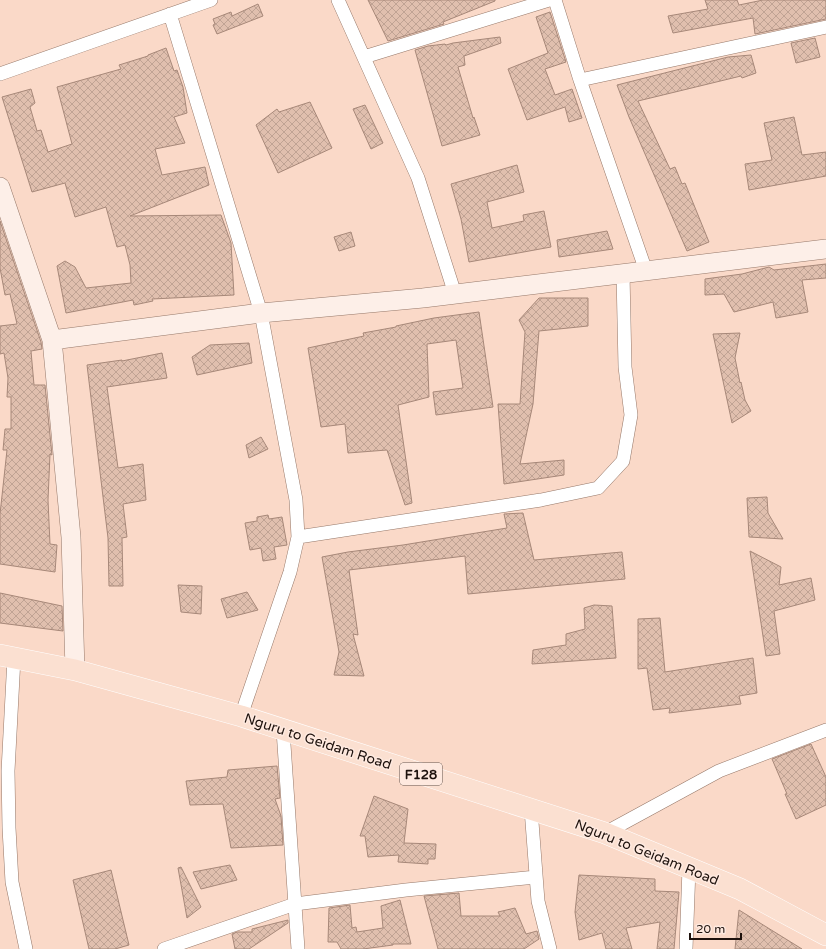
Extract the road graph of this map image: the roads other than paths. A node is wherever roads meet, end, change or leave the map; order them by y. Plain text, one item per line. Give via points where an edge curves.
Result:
1 (210, 0) edge
2 (338, 0) edge
3 (549, 0) edge
4 (555, 0) edge
5 (181, 5) edge
6 (170, 14) junction
7 (826, 27) edge
8 (364, 58) junction
9 (0, 74) edge
10 (580, 80) junction
11 (0, 187) edge
12 (826, 249) edge
13 (646, 271) junction
14 (623, 274) junction
15 (455, 294) junction
16 (262, 313) junction
17 (52, 340) junction
18 (298, 537) junction
19 (7, 656) edge
20 (75, 670) junction
21 (241, 716) junction
22 (283, 730) junction
23 (826, 730) edge
24 (4, 772) edge
25 (531, 809) junction
26 (605, 833) junction
27 (689, 868) junction
28 (536, 877) junction
29 (295, 904) junction
30 (826, 935) edge
31 (26, 949) edge
32 (164, 949) edge
33 (298, 949) edge
34 (550, 949) edge
35 (686, 949) edge

1 - 5 street
2 - 8 street
3 - 8 street
4 - 10 street
5 - 6 street
6 - 9 street
6 - 16 street
7 - 10 street
8 - 15 street via 418,178
10 - 13 street
11 - 17 street
12 - 13 street
13 - 14 street
14 - 15 street
14 - 18 street via 625,367 631,415 623,461 598,488 541,500
15 - 16 street
16 - 17 street
16 - 18 street via 296,500
17 - 20 street via 71,537
18 - 21 street via 290,572
19 - 20 main road, Nguru to Geidam Road / F128
19 - 24 street
20 - 21 main road, Nguru to Geidam Road / F128
21 - 22 main road, Nguru to Geidam Road / F128
22 - 25 main road, Nguru to Geidam Road / F128
22 - 29 street
23 - 26 street via 719,772
24 - 31 street via 12,882
25 - 26 main road, Nguru to Geidam Road / F128
25 - 28 street
26 - 27 main road, Nguru to Geidam Road / F128
27 - 30 main road, Nguru to Geidam Road / F128 via 740,890
27 - 35 street
28 - 29 street
28 - 34 street via 538,900
29 - 32 street
29 - 33 street

